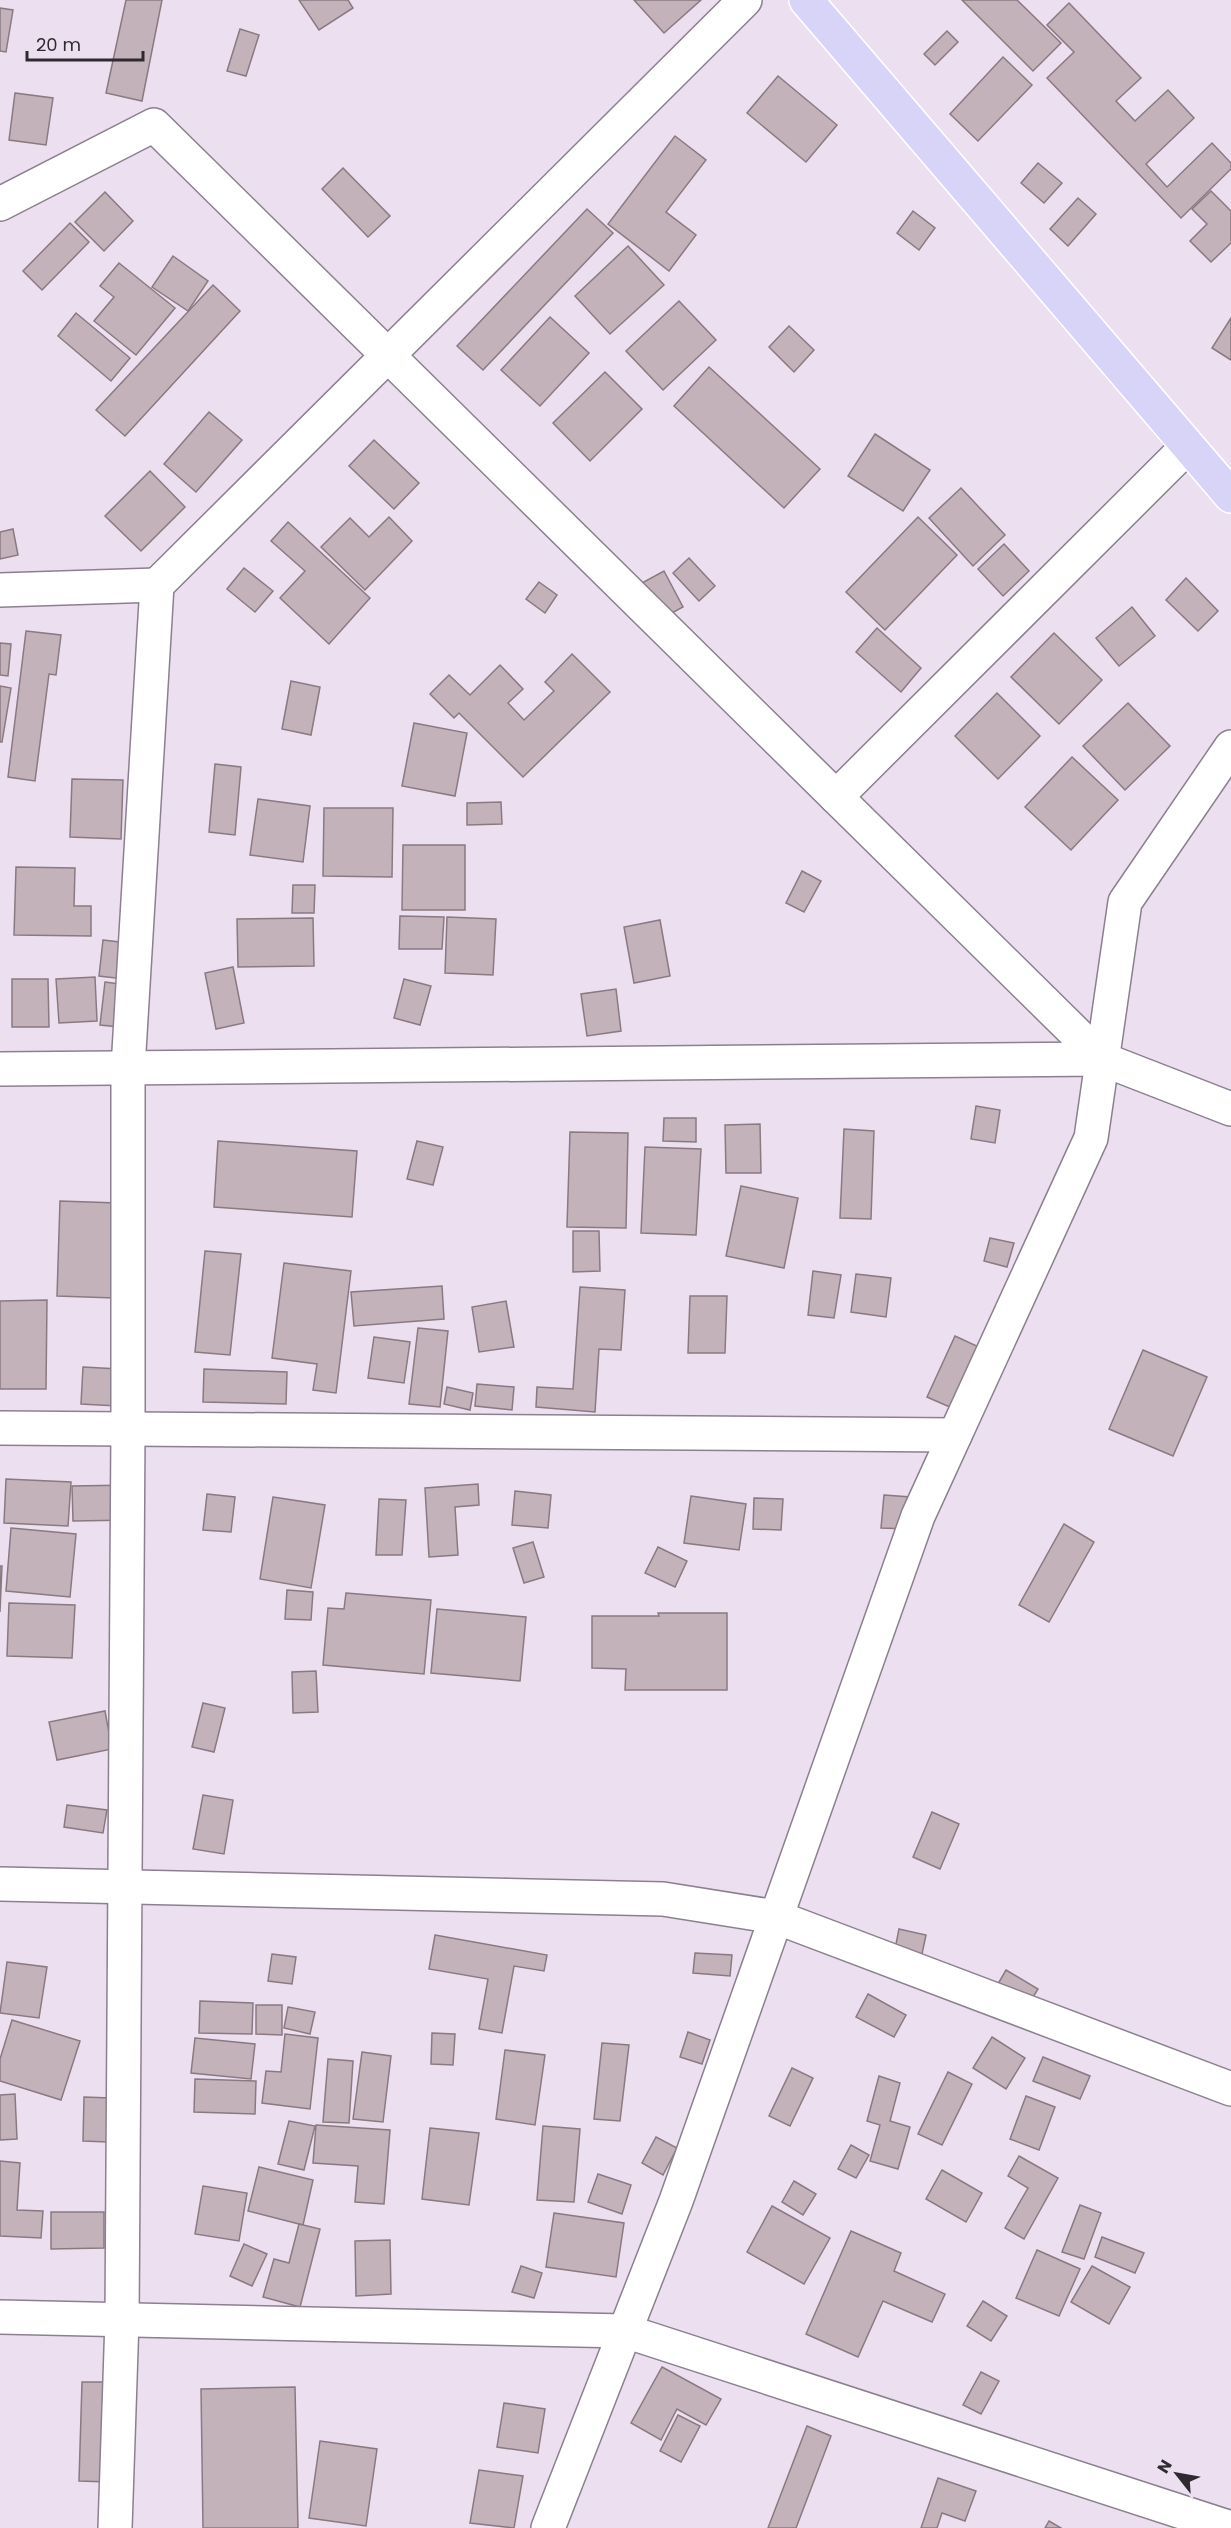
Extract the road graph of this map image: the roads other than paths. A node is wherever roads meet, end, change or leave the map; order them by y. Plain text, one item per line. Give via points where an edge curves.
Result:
1 (745, 0) edge
2 (806, 0) edge
3 (0, 204) edge
4 (387, 355) junction
5 (1188, 446) junction
6 (1231, 496) edge
7 (158, 585) junction
8 (0, 590) edge
9 (1231, 747) edge
10 (836, 797) junction
11 (1102, 1059) junction
12 (128, 1068) junction
13 (0, 1069) edge
14 (1231, 1109) edge
15 (0, 1428) edge
16 (128, 1430) junction
17 (954, 1435) junction
18 (0, 1884) edge
19 (125, 1887) junction
20 (776, 1917) junction
21 (1231, 2089) edge
22 (0, 2317) edge
23 (122, 2320) junction
24 (625, 2331) junction
25 (115, 2528) edge
26 (548, 2528) edge
27 (1231, 2528) edge

1 - 4 street
2 - 5 highway
3 - 4 street via 154,125
4 - 7 street
4 - 10 street
5 - 6 highway
5 - 10 street
7 - 8 street
7 - 12 street
9 - 11 street via 1125,902
10 - 11 street
11 - 12 street
11 - 14 street
11 - 17 street via 1091,1138
12 - 13 street
12 - 16 street
15 - 16 street
16 - 17 street
16 - 19 street
17 - 20 street via 918,1516
18 - 19 street
19 - 20 street via 663,1899
19 - 23 street
20 - 21 street
20 - 24 street via 676,2201
22 - 23 street
23 - 24 street
23 - 25 street
24 - 26 street
24 - 27 street

